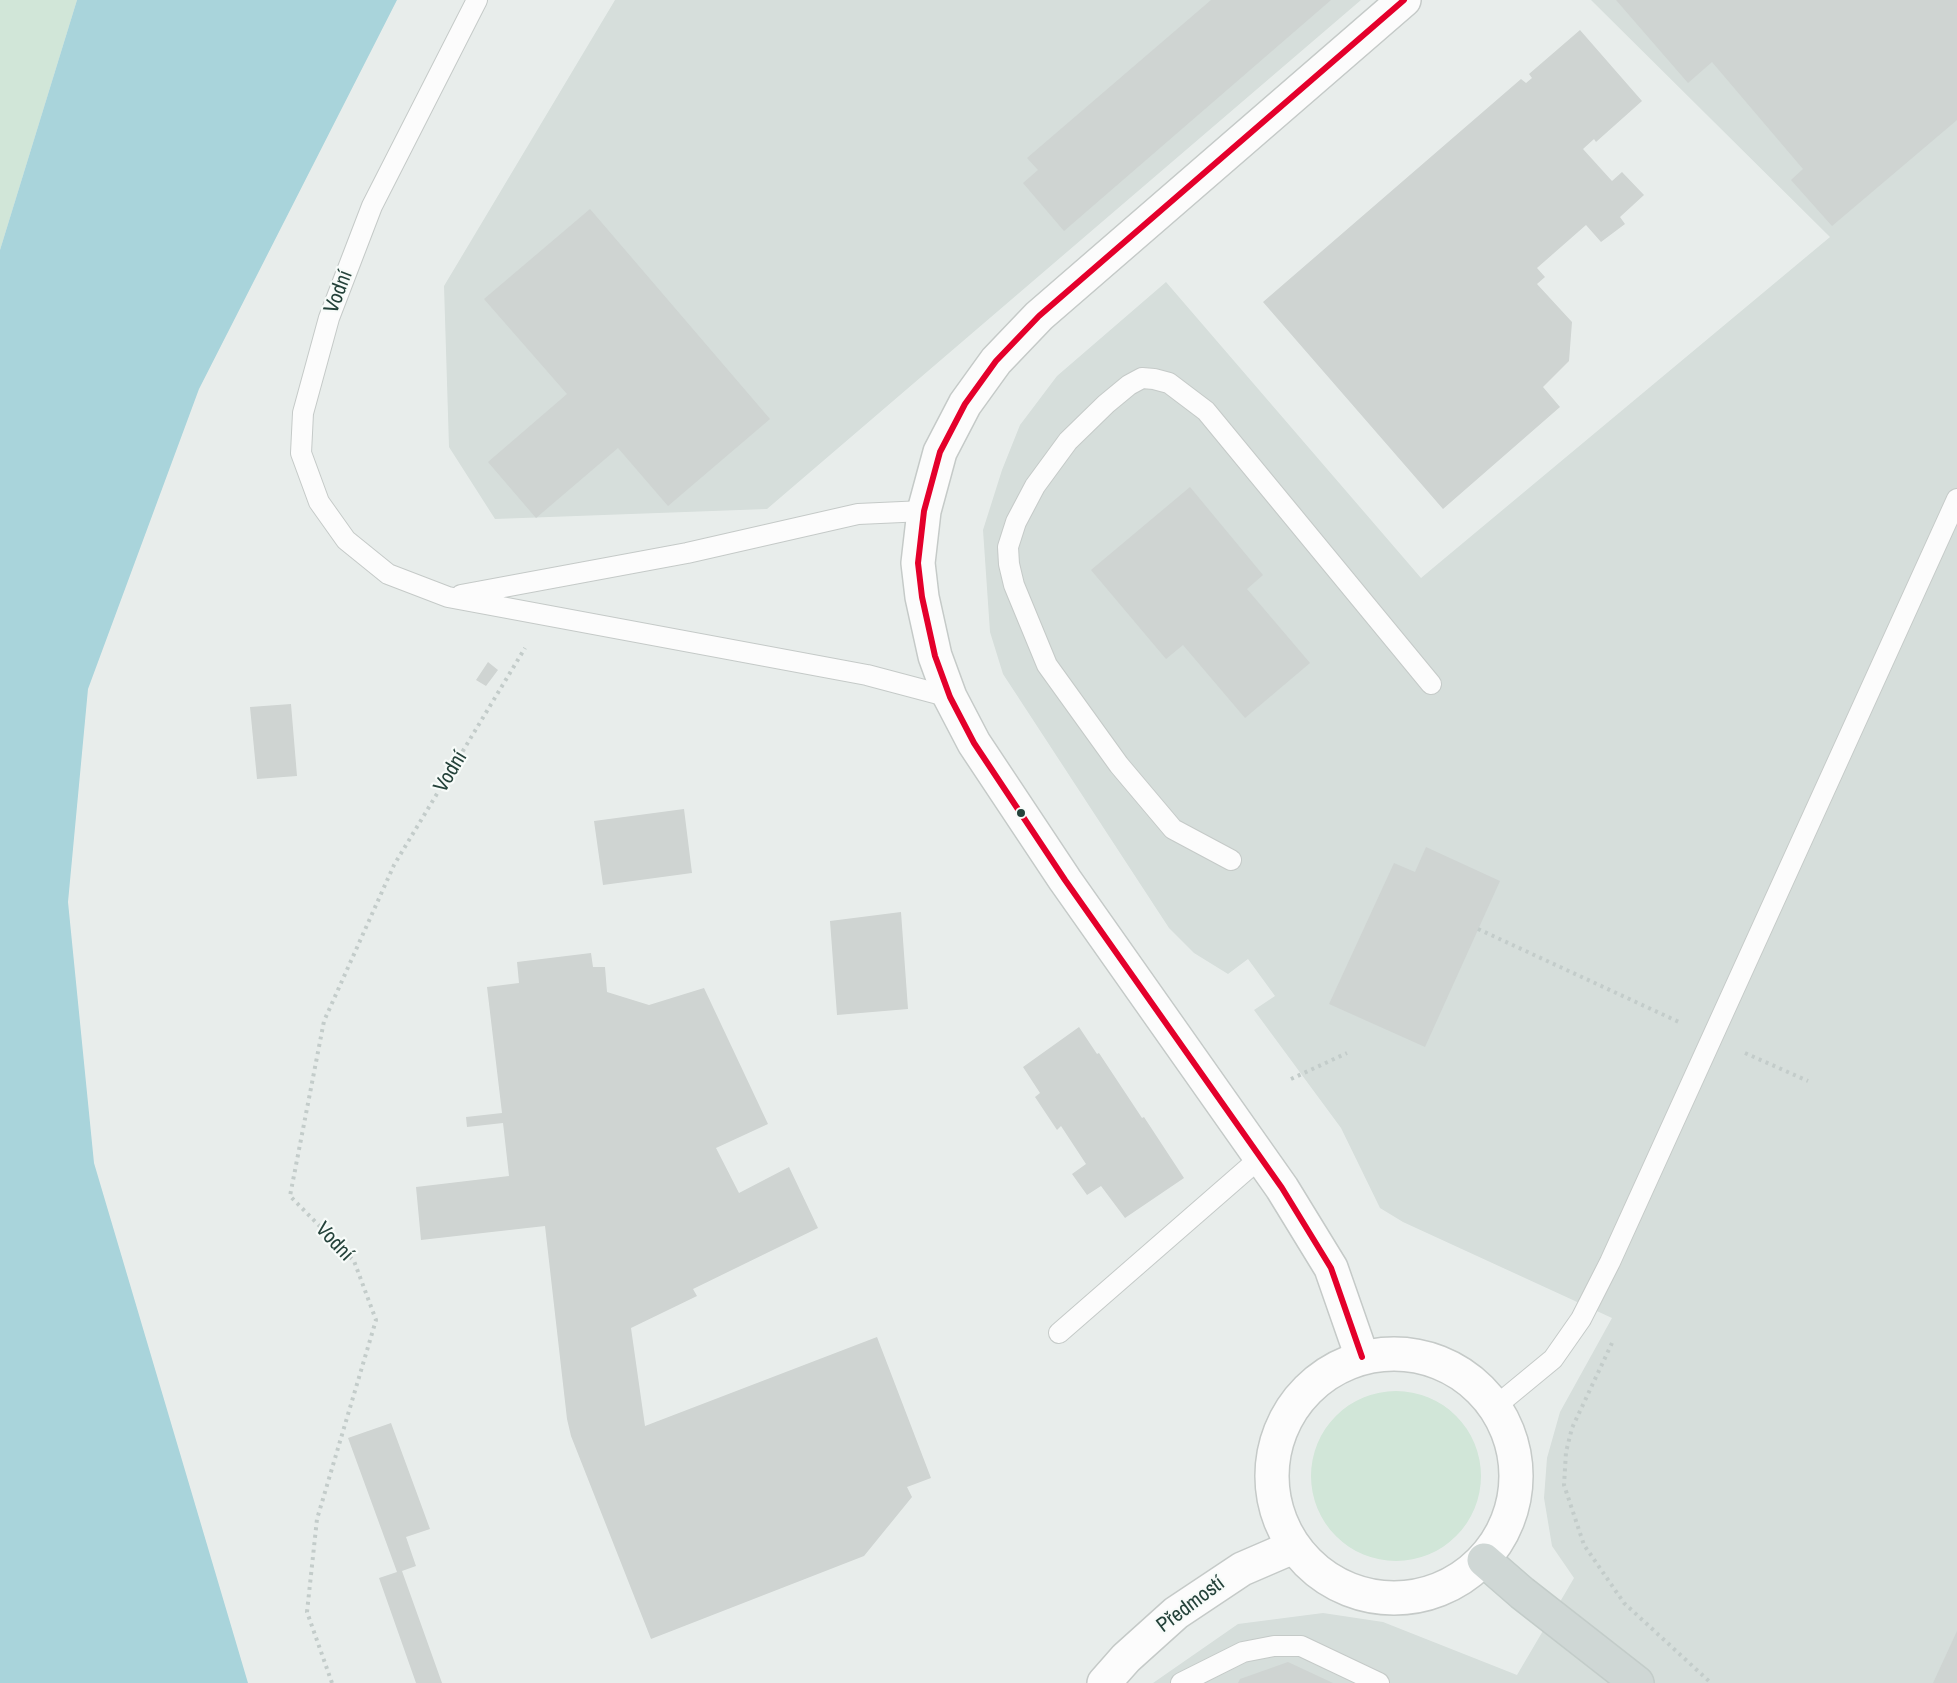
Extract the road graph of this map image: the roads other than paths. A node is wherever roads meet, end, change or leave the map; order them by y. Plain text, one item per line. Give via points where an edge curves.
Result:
1 (477, 0) edge
2 (1404, 0) edge
3 (1957, 498) edge
4 (924, 511) junction
5 (448, 597) junction
6 (1431, 684) dead end
7 (950, 697) junction
8 (1231, 860) dead end
9 (1261, 1157) junction
10 (1059, 1333) dead end
11 (1362, 1357) junction
12 (1496, 1406) junction
13 (1293, 1547) junction
14 (1484, 1560) junction
15 (1104, 1683) edge
16 (1181, 1683) edge
17 (1379, 1683) edge
18 (1637, 1683) edge

1 - 5 lane, Vodní via 368,217 329,318 303,413 301,453 319,502 346,540 388,574
2 - 4 street via 1039,316 996,360 965,405 940,452
3 - 12 lane via 1610,1262 1581,1319 1553,1359
4 - 5 lane via 858,514 687,553
4 - 7 street via 918,563 922,597 935,656
5 - 7 lane, Vodní via 867,675
6 - 8 lane via 1206,411 1169,383 1142,378 1106,404 1068,441 1035,486 1016,522 1008,547 1014,585 1047,665 1119,765 1173,829
7 - 9 street via 974,743 1065,880
9 - 10 lane
9 - 11 street via 1331,1268
11 - 12 street via 1399,1353 1437,1360 1470,1379
11 - 13 street via 1326,1372 1297,1400 1278,1434 1270,1472 1275,1512
12 - 14 street via 1513,1444 1517,1485 1507,1526
13 - 14 street via 1318,1573 1349,1591 1385,1599 1422,1596 1455,1583
13 - 15 street, Předmostí via 1242,1569 1176,1613
14 - 18 main road
16 - 17 lane via 1243,1652 1301,1646

